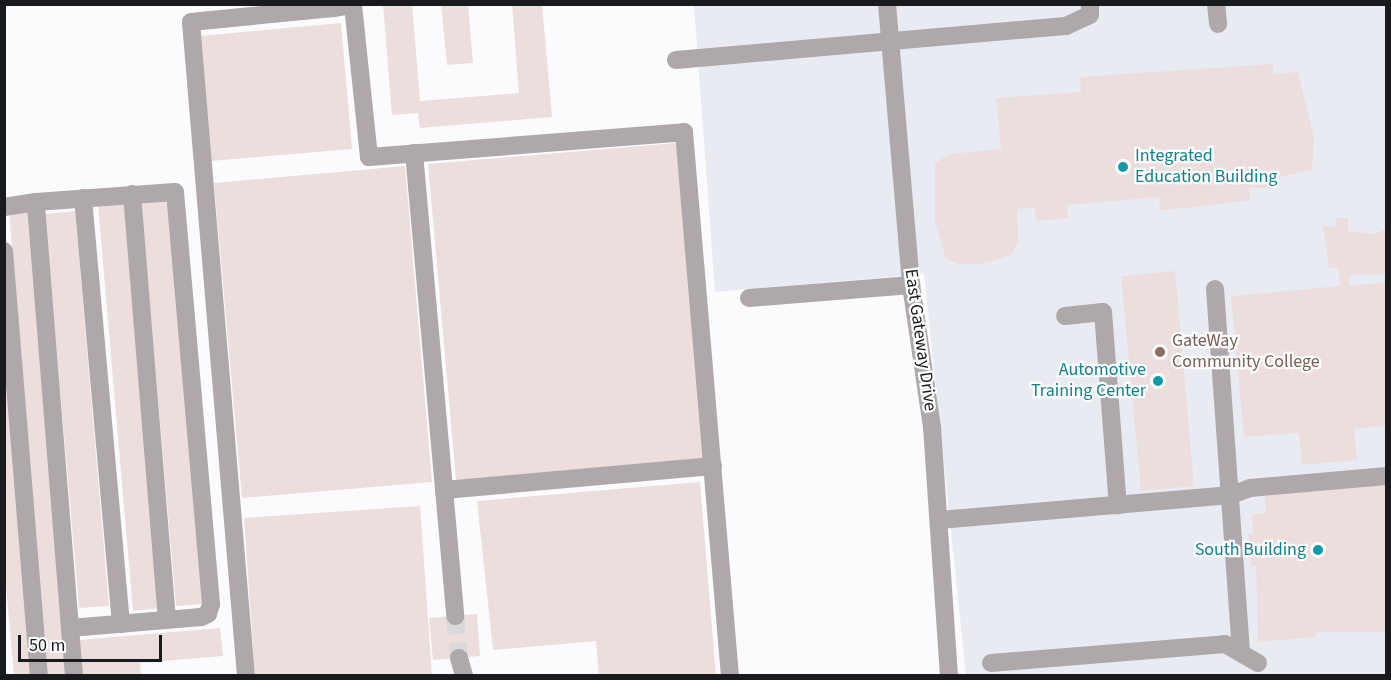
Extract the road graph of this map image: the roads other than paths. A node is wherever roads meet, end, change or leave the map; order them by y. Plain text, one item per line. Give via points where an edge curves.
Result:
1 (887, 4) edge
2 (1090, 4) edge
3 (1216, 4) edge
4 (333, 6) edge
5 (1218, 24) dead end
6 (890, 41) junction
7 (676, 60) dead end
8 (414, 153) junction
9 (132, 194) junction
10 (83, 198) junction
11 (36, 202) junction
12 (4, 207) edge
13 (4, 251) edge
14 (911, 285) junction
15 (1215, 289) dead end
16 (749, 298) dead end
17 (1065, 316) dead end
18 (713, 466) junction
19 (1386, 476) edge
20 (444, 490) junction
21 (1231, 495) junction
22 (1119, 505) junction
23 (940, 520) junction
24 (455, 616) tunnel mouth
25 (167, 620) junction
26 (121, 624) junction
27 (70, 628) junction
28 (1241, 653) junction
29 (991, 663) dead end
30 (1258, 663) dead end
31 (39, 675) edge
32 (74, 675) edge
33 (246, 675) edge
34 (730, 675) edge
35 (949, 675) edge

1 - 6 street, East Gateway Drive
2 - 6 street via 1090,15 1066,26
3 - 5 street
4 - 8 street via 353,5 369,157
4 - 33 street via 191,22
6 - 7 street
6 - 14 street, East Gateway Drive
8 - 18 street via 684,132
8 - 20 street
9 - 10 street
9 - 25 street
9 - 25 street via 169,191 177,199 209,580 208,614
10 - 11 street
10 - 26 street
11 - 12 street
11 - 27 street
13 - 31 street
14 - 16 street
14 - 23 street, East Gateway Drive via 929,390
15 - 21 street
17 - 22 street via 1103,312
18 - 20 street
18 - 34 street
19 - 21 street via 1250,488
20 - 24 street
21 - 22 street
21 - 28 street
22 - 23 street
23 - 35 street, East Gateway Drive
25 - 26 street
26 - 27 street
27 - 32 street
28 - 29 street via 1225,644
28 - 30 street

